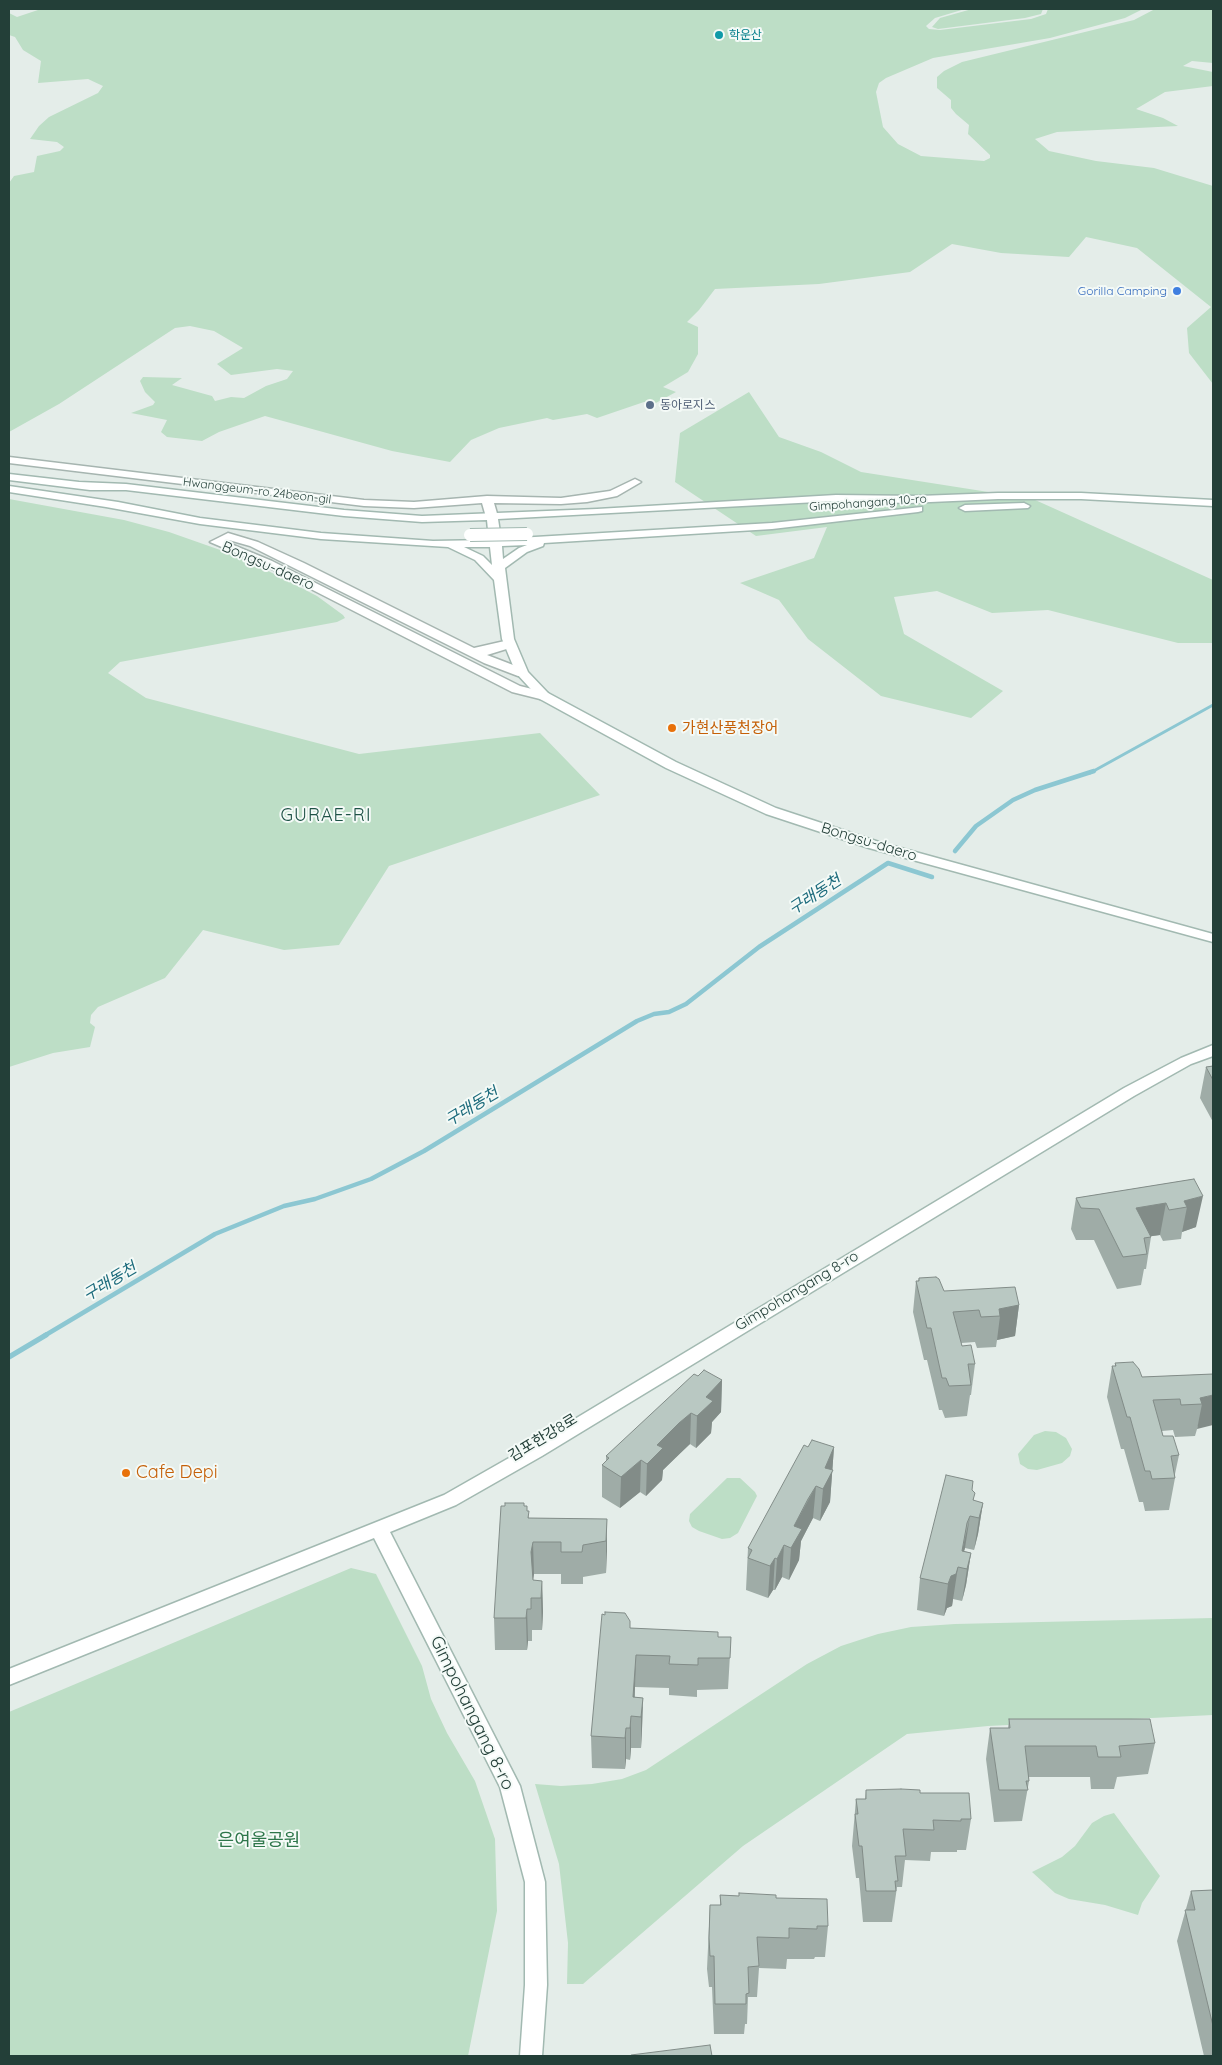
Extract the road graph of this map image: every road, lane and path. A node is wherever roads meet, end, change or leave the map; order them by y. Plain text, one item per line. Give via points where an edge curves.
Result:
1 (9, 460) edge
2 (9, 477) edge
3 (636, 482) dead end
4 (81, 485) junction
5 (9, 489) edge
6 (487, 498) junction
7 (1213, 503) edge
8 (108, 504) junction
9 (918, 504) junction
10 (1213, 513) edge
11 (492, 517) junction
12 (525, 529) joint
13 (470, 530) junction
14 (554, 540) junction
15 (495, 543) junction
16 (432, 544) junction
17 (500, 573) junction
18 (509, 644) junction
19 (473, 652) junction
20 (478, 671) junction
21 (522, 672) junction
22 (544, 696) junction
23 (1213, 938) edge
24 (1213, 1050) edge
25 (379, 1529) junction
26 (9, 1677) edge
27 (530, 2056) edge

1 - 6 street, Hwanggeum-ro 24beon-gil via 364,503 414,505
2 - 4 street, Bongsu-daero
3 - 6 street, Hwanggeum-ro 24beon-gil via 613,494 587,499
4 - 11 street via 422,519
4 - 13 street, Bongsu-daero via 318,518
5 - 8 street, Bongsu-daero
6 - 11 street
7 - 9 street, Gimpohangang 10-ro via 1081,496 998,496
8 - 13 street, Bongsu-daero via 386,534
8 - 16 street via 200,521 312,535
9 - 10 street, Gimpohangang 10-ro via 1133,507
9 - 11 street via 807,499
9 - 12 street, Gimpohangang 10-ro
9 - 14 street via 854,518
11 - 15 street, Bongsu-daero
12 - 13 street, Bongsu-daero, bridge
14 - 15 street
14 - 17 street via 523,550
15 - 16 street
15 - 17 street, Bongsu-daero
16 - 17 street via 469,552
17 - 18 street, Bongsu-daero via 502,611
18 - 19 street
18 - 21 street, Bongsu-daero
19 - 20 street, Bongsu-daero via 254,544 228,536 216,542 268,563
19 - 21 street, Bongsu-daero
20 - 21 street
20 - 22 street, Bongsu-daero via 516,689
21 - 22 street, Bongsu-daero
22 - 23 street, Bongsu-daero via 671,765 771,811 874,845
24 - 25 street, Gimpohangang 8-ro via 1129,1092 450,1500
25 - 26 street, Gimpohangang 8-ro
25 - 27 street, Gimpohangang 8-ro via 510,1786 535,1882 536,1985

